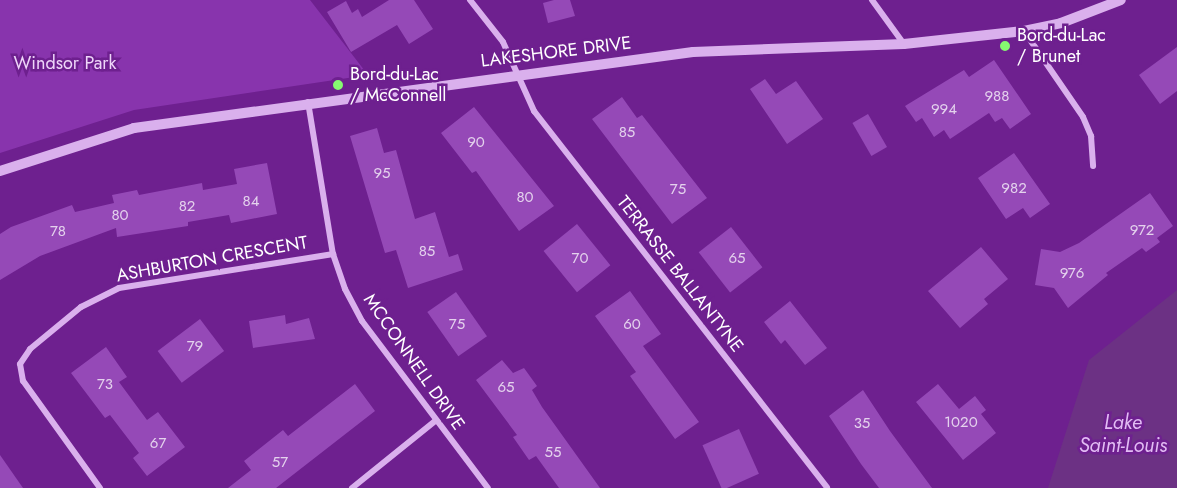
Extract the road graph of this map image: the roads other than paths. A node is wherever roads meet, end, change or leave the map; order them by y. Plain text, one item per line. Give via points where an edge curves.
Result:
1 (470, 0) edge
2 (872, 0) edge
3 (1121, 0) edge
4 (1024, 31) junction
5 (904, 44) junction
6 (517, 74) junction
7 (308, 102) junction
8 (1093, 166) dead end
9 (0, 171) edge
10 (333, 254) junction
11 (435, 421) junction
12 (100, 488) edge
13 (352, 488) edge
14 (488, 488) edge
15 (827, 488) edge

1 - 6 street, TERRASSE BALLANTYNE via 503,42
2 - 5 street
3 - 4 street, LAKESHORE DRIVE via 1061,23
4 - 5 street, LAKESHORE DRIVE
4 - 8 street via 1083,117 1091,136
5 - 6 street, LAKESHORE DRIVE via 693,52
6 - 7 street, LAKESHORE DRIVE
6 - 15 street, TERRASSE BALLANTYNE via 534,111
7 - 9 street, LAKESHORE DRIVE via 134,128
7 - 10 street, MCCONNELL DRIVE
10 - 11 street, MCCONNELL DRIVE via 362,321
10 - 12 street, ASHBURTON CRESCENT via 119,288 81,307 30,349 20,363 23,381
11 - 13 street
11 - 14 street, MCCONNELL DRIVE

